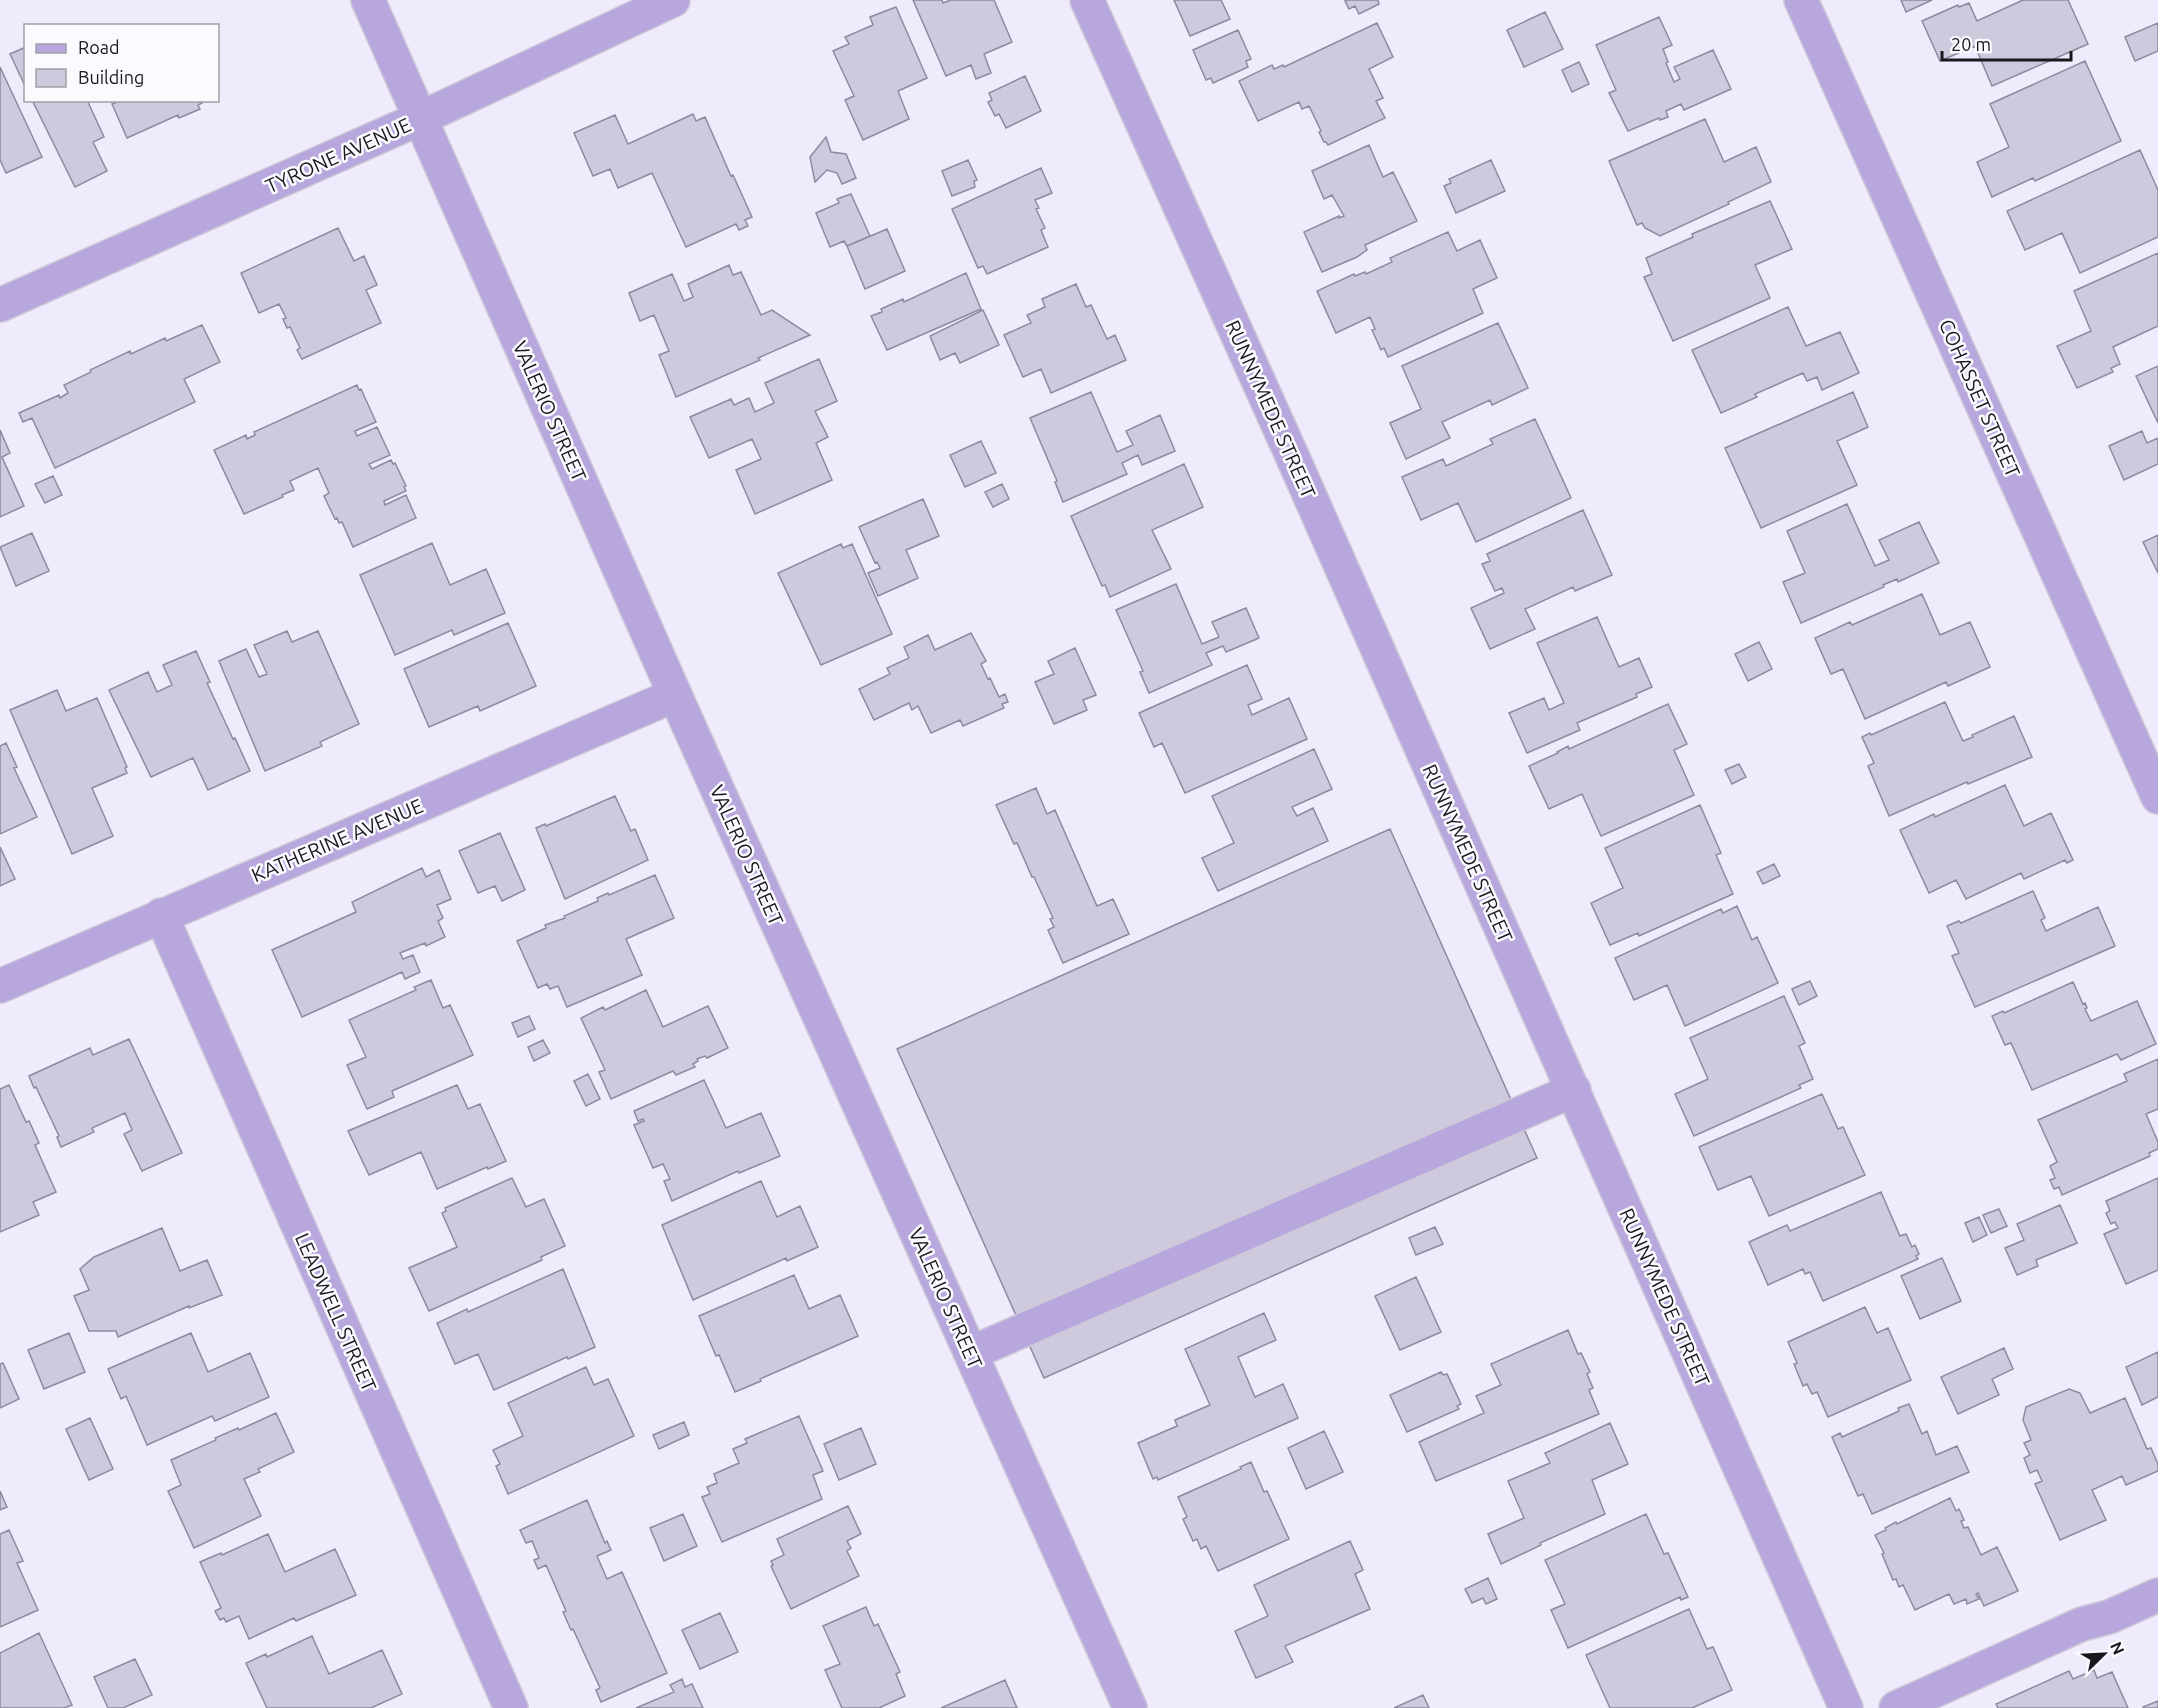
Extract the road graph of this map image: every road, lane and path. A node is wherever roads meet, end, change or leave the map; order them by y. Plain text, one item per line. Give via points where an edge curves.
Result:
1 (368, 0) edge
2 (673, 0) edge
3 (1087, 0) edge
4 (1801, 0) edge
5 (421, 118) junction
6 (0, 305) edge
7 (675, 695) junction
8 (2158, 797) edge
9 (161, 915) junction
10 (0, 986) edge
11 (1574, 1090) junction
12 (971, 1353) junction
13 (2158, 1595) edge
14 (511, 1708) edge
15 (1130, 1708) edge
16 (1846, 1708) edge
17 (1896, 1708) edge

1 - 5 street, VALERIO STREET
2 - 5 street, TYRONE AVENUE
3 - 11 street, RUNNYMEDE STREET
4 - 8 street, COHASSET STREET
5 - 6 street, TYRONE AVENUE
5 - 7 street, VALERIO STREET
7 - 9 street, KATHERINE AVENUE
7 - 12 street, VALERIO STREET
9 - 10 street, KATHERINE AVENUE
9 - 14 street, LEADWELL STREET
11 - 12 street
11 - 16 street, RUNNYMEDE STREET
12 - 15 street, VALERIO STREET
13 - 17 street via 2109,1617 2082,1624

